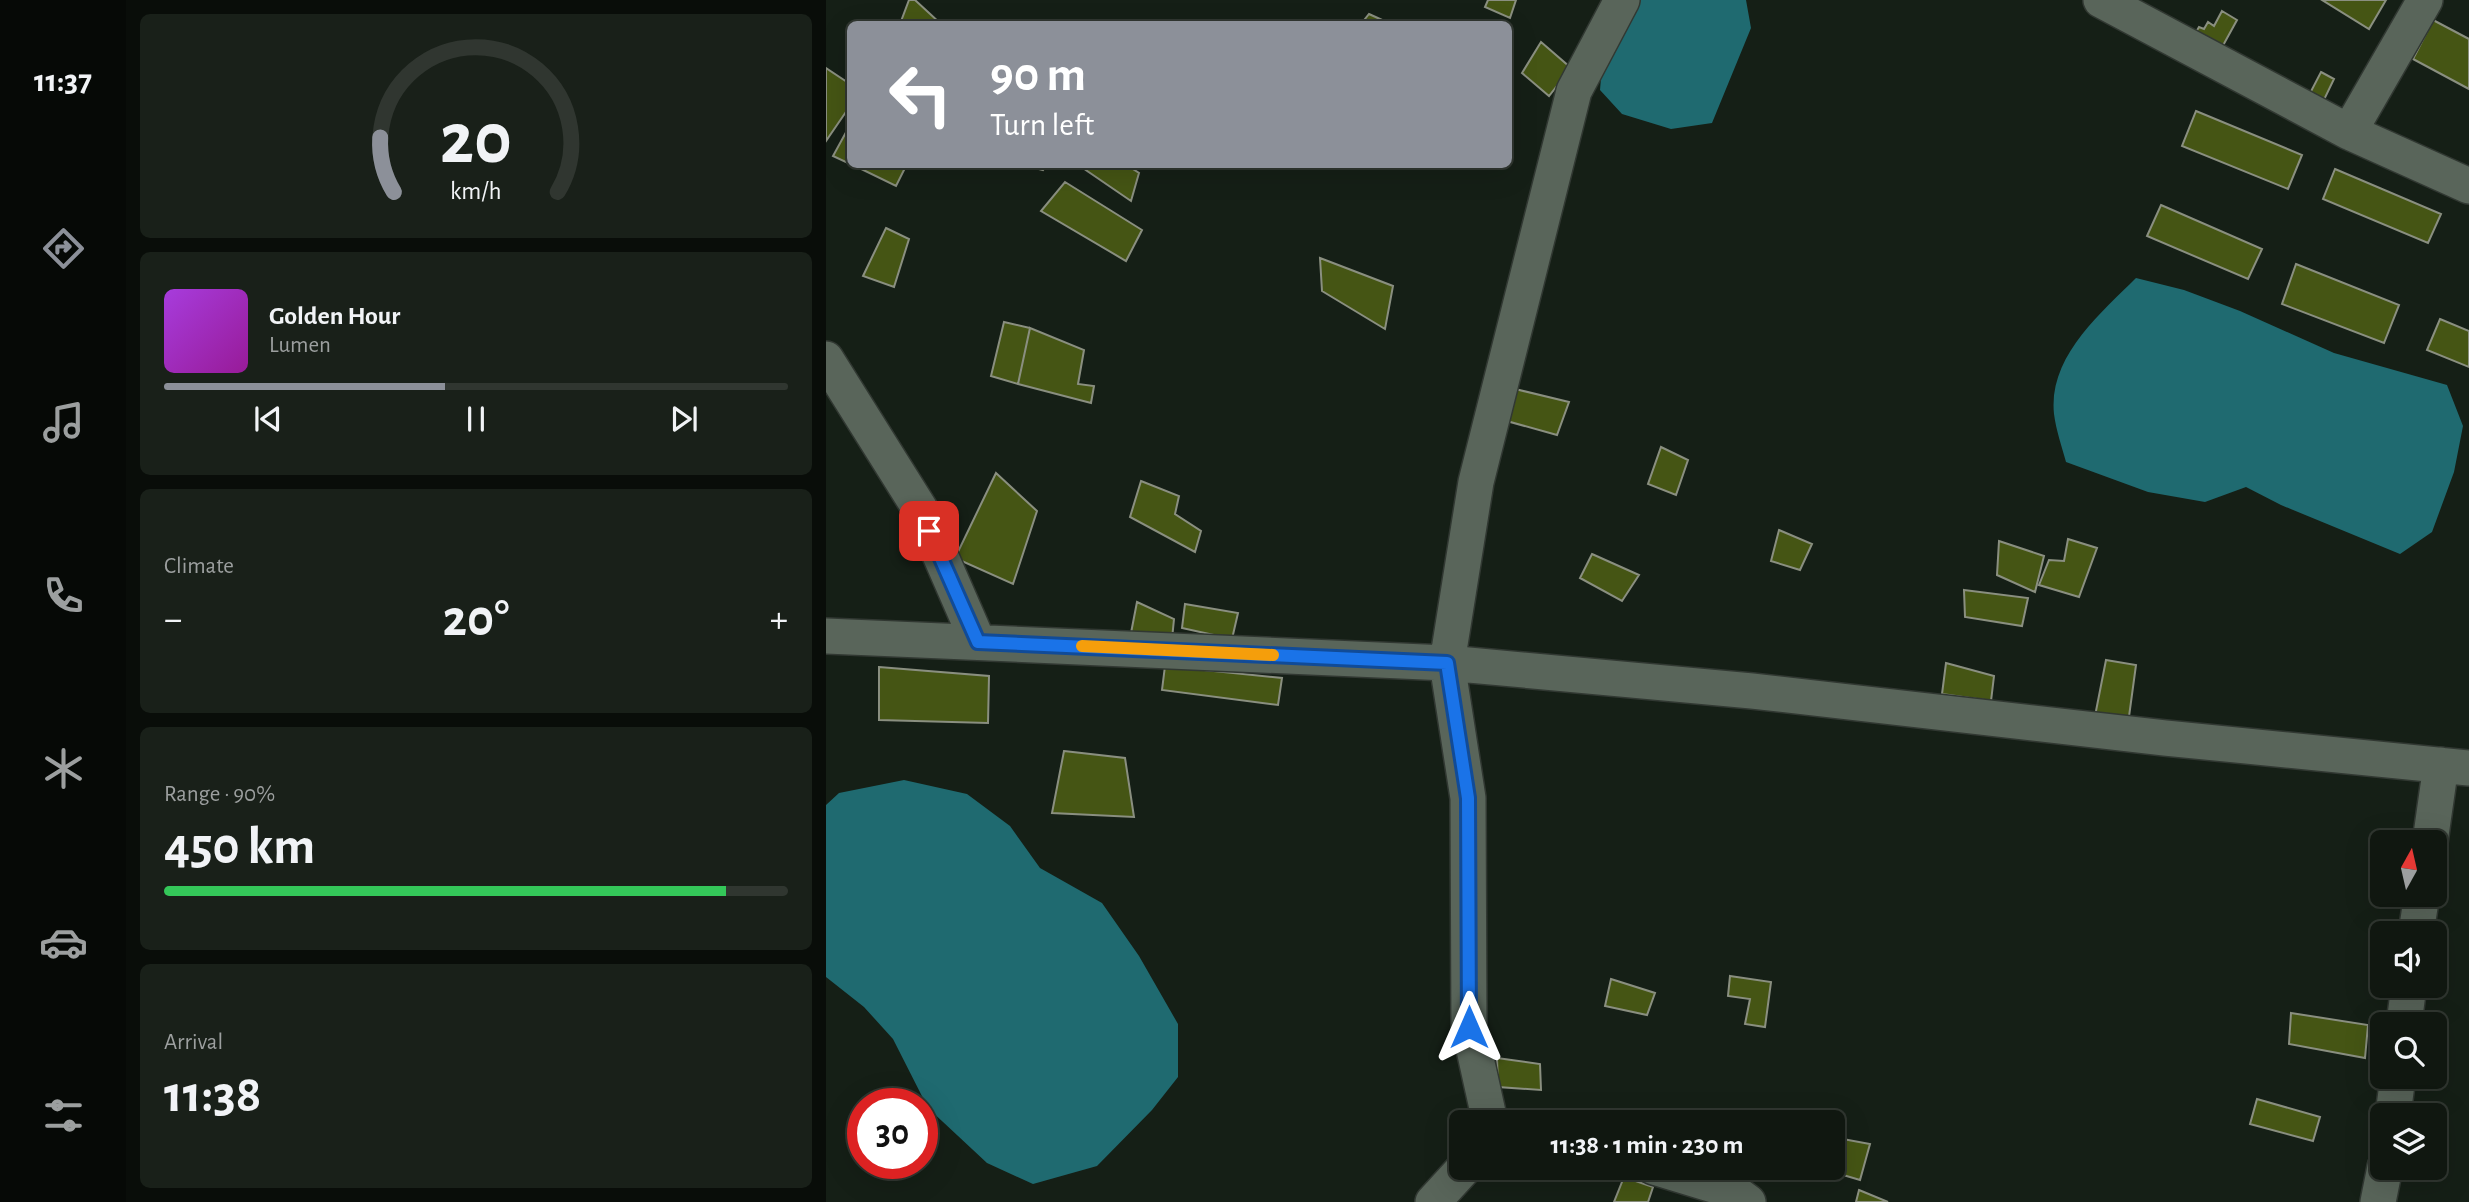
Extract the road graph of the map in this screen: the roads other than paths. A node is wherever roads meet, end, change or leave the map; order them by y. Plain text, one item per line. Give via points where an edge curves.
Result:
1 (1622, 0) edge
2 (2101, 0) edge
3 (2425, 0) edge
4 (2349, 132) junction
5 (2469, 186) edge
6 (826, 359) edge
7 (826, 636) edge
8 (978, 642) junction
9 (1447, 663) junction
10 (2455, 766) edge
11 (2434, 830) edge
12 (1491, 1110) edge
13 (1453, 1180) edge
14 (1697, 1180) edge
15 (2382, 1180) edge
16 (1433, 1202) edge
17 (1748, 1202) edge
18 (2378, 1202) edge

1 - 9 street via 1574,91 1476,482
2 - 4 street
3 - 4 street
4 - 5 street
6 - 8 street via 920,509
7 - 8 street
8 - 9 street
9 - 10 street
9 - 12 street via 1468,798 1469,1027
10 - 11 street
13 - 16 street
14 - 17 street via 1733,1191
15 - 18 street

